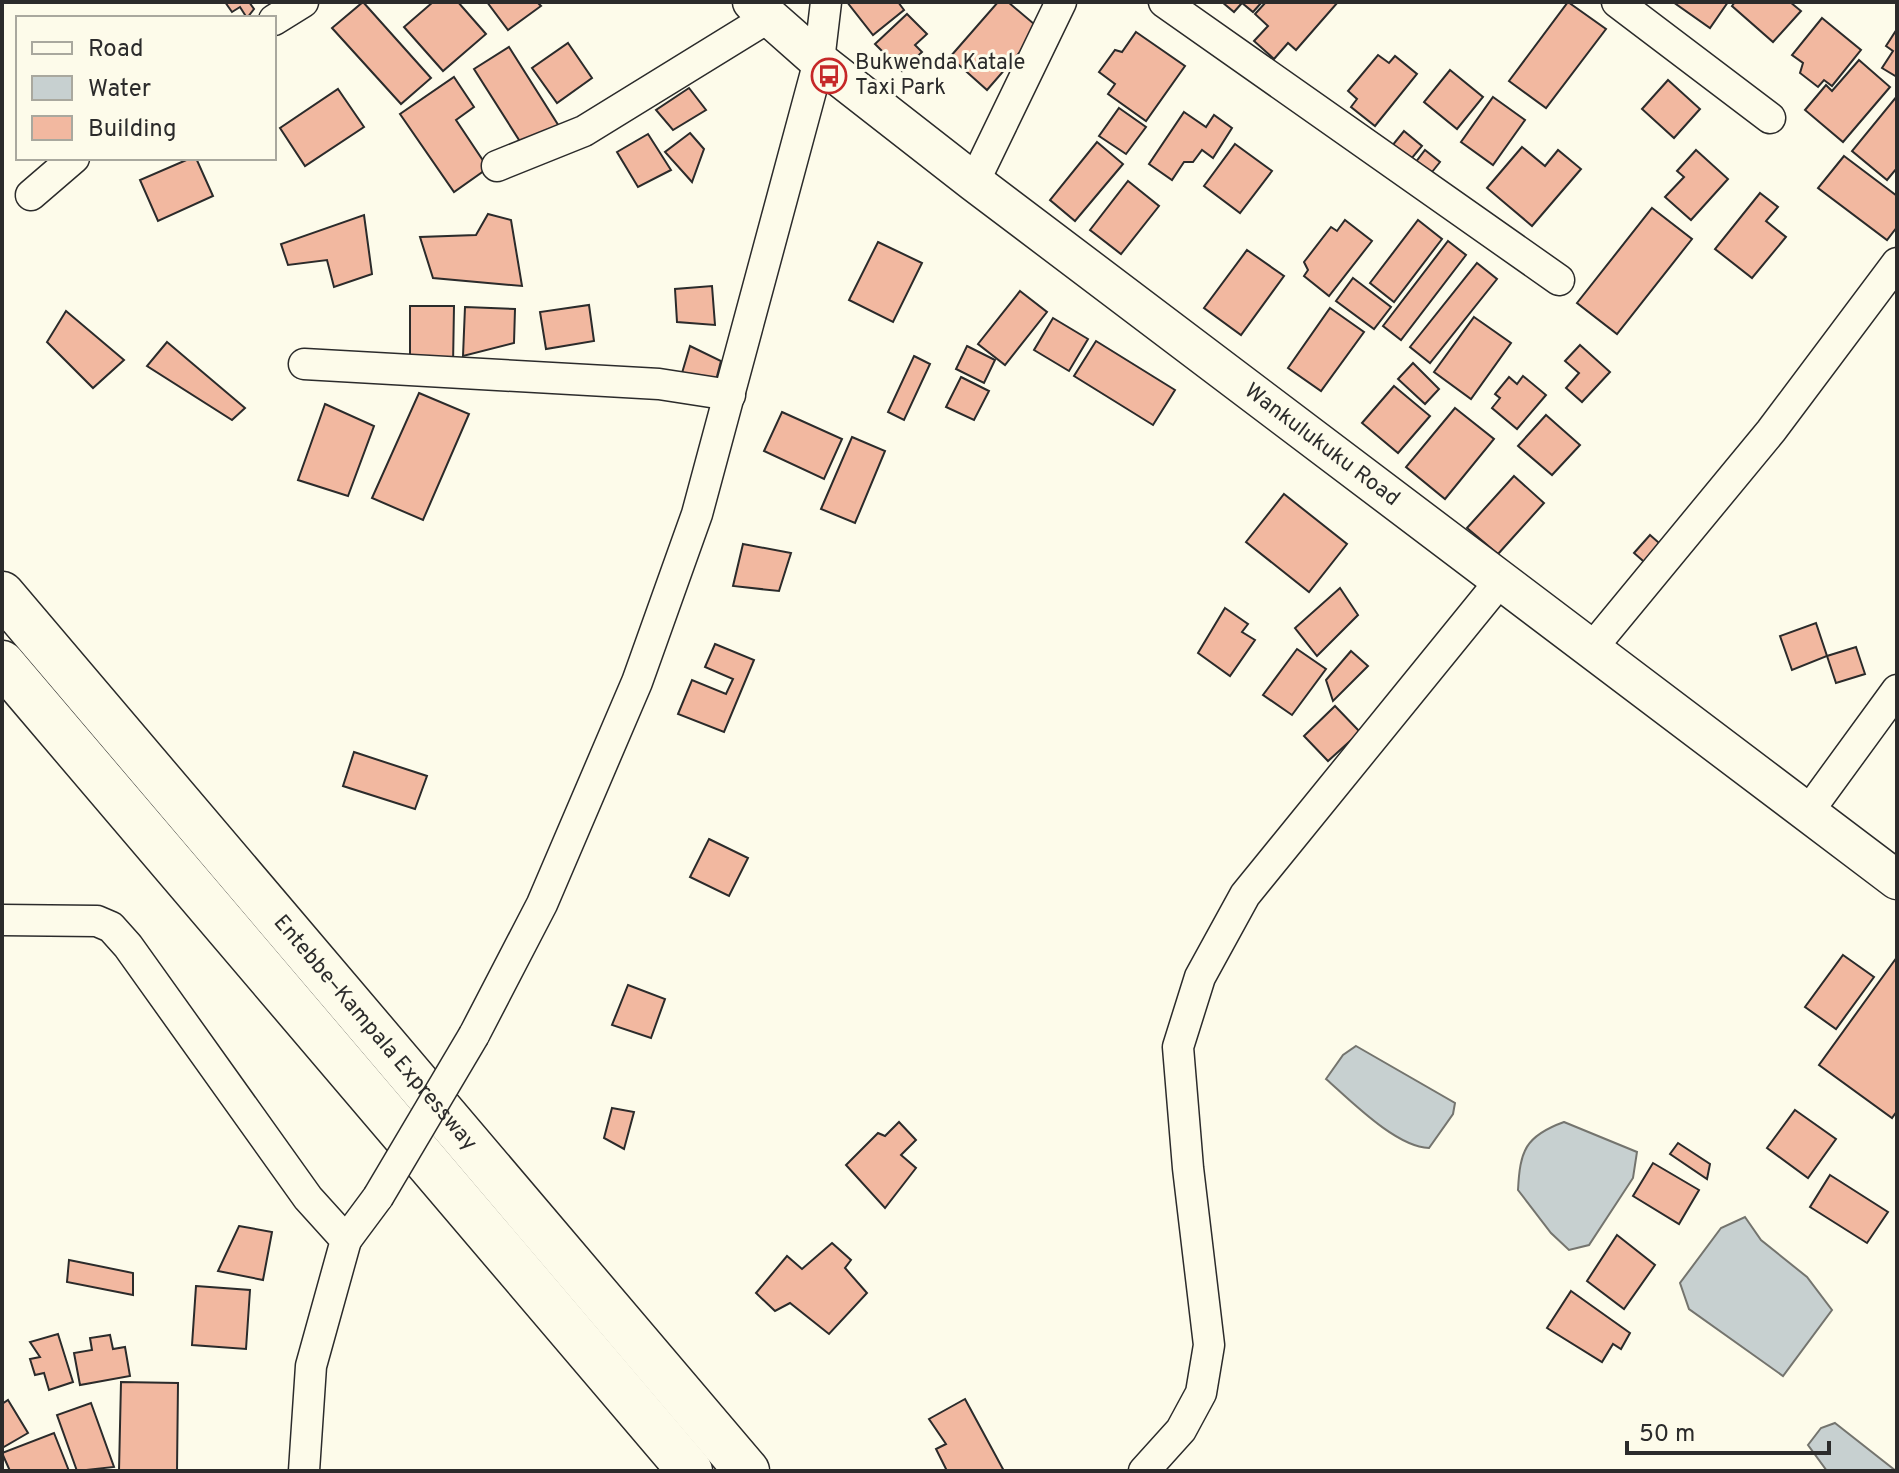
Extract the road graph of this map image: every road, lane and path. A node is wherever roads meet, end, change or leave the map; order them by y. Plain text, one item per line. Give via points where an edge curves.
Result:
1 (303, 2) edge
2 (826, 2) edge
3 (1061, 2) edge
4 (1164, 2) edge
5 (1617, 2) edge
6 (761, 10) edge
7 (276, 19) edge
8 (819, 61) junction
9 (1770, 118) dead end
10 (72, 160) edge
11 (497, 166) dead end
12 (974, 182) junction
13 (31, 195) dead end
14 (1897, 263) edge
15 (1559, 280) dead end
16 (304, 364) dead end
17 (730, 395) junction
18 (1501, 580) junction
19 (2, 594) edge
20 (1592, 648) junction
21 (2, 663) edge
22 (1897, 690) edge
23 (1808, 812) junction
24 (1897, 880) edge
25 (2, 920) edge
26 (346, 1240) junction
27 (304, 1471) edge
28 (690, 1471) edge
29 (747, 1471) edge
30 (1144, 1471) edge

1 - 7 street
2 - 8 street
3 - 12 street
4 - 15 street
5 - 9 street
6 - 8 main road, Wankulukuku Road
6 - 11 street via 655,91 584,131
8 - 12 main road, Wankulukuku Road
8 - 17 street
10 - 13 street
12 - 18 main road, Wankulukuku Road
14 - 20 street via 1771,431
16 - 17 street via 659,384
17 - 26 street, bridge via 697,514 637,682 542,904 474,1035 378,1197
18 - 20 main road, Wankulukuku Road
18 - 30 street via 1245,895 1200,977 1178,1047 1209,1345 1201,1393 1181,1430
19 - 29 highway, Entebbe–Kampala Expressway
20 - 23 main road, Wankulukuku Road
21 - 28 highway, Entebbe–Kampala Expressway
22 - 23 street
23 - 24 main road, Wankulukuku Road
25 - 26 street via 97,921 111,927 308,1198
26 - 27 street via 311,1366

